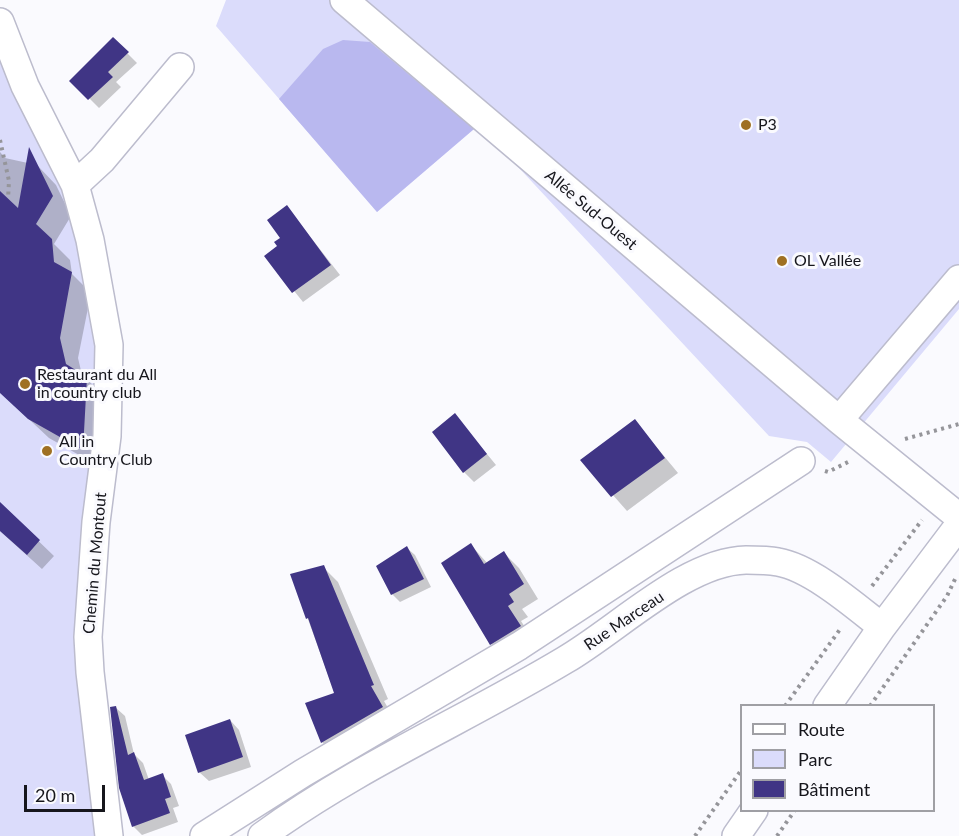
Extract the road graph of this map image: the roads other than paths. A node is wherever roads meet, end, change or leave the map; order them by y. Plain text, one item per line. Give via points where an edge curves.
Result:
1 (344, 0) edge
2 (0, 22) edge
3 (180, 67) dead end
4 (75, 185) junction
5 (959, 279) edge
6 (840, 420) junction
7 (801, 461) dead end
8 (959, 517) edge
9 (959, 525) edge
10 (882, 627) junction
11 (828, 704) edge
12 (753, 812) edge
13 (109, 836) edge
14 (204, 836) edge
15 (262, 836) edge
16 (736, 836) edge

1 - 6 street, Allée Sud-Ouest
2 - 4 street, Chemin du Montout via 25,86
3 - 4 street via 102,160
4 - 13 street, Chemin du Montout via 90,240 109,345 107,436 88,636
5 - 6 street
6 - 8 street, Allée Sud-Ouest
7 - 14 street via 519,646 303,772
9 - 10 street
10 - 11 street
10 - 15 street, Rue Marceau via 809,575 779,562 744,560 709,566 567,660 356,776
12 - 16 street

